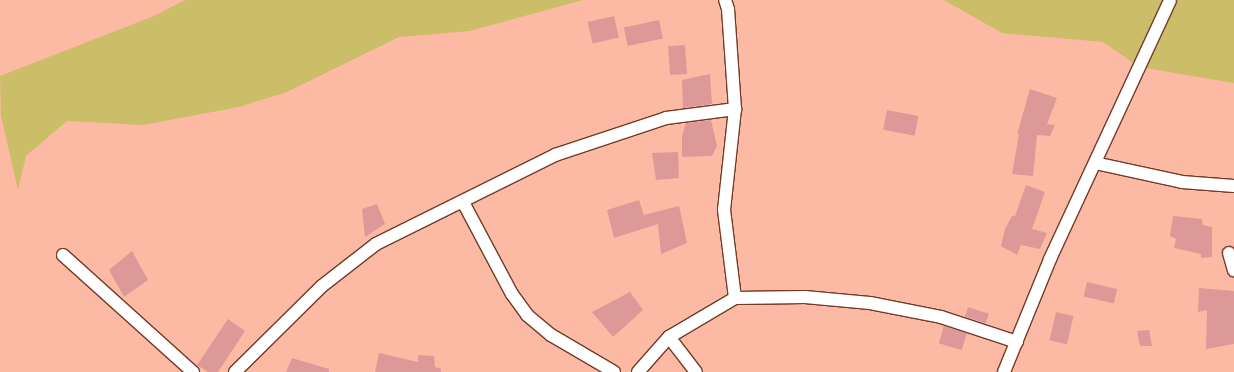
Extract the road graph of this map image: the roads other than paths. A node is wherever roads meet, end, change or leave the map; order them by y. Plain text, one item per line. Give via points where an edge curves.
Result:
1 (725, 0) edge
2 (1170, 0) edge
3 (735, 109) junction
4 (1094, 163) junction
5 (1234, 186) edge
6 (463, 202) junction
7 (1229, 253) dead end
8 (63, 255) dead end
9 (1234, 270) edge
10 (735, 298) junction
11 (669, 337) junction
12 (1017, 342) junction
13 (193, 372) edge
14 (235, 372) edge
15 (614, 372) edge
16 (638, 372) edge
17 (696, 372) edge
18 (1004, 372) edge

1 - 3 street via 728,9
2 - 4 street
3 - 6 street via 666,118 563,152
3 - 10 street via 724,210
4 - 5 street via 1182,182
4 - 12 street via 1050,259
6 - 14 street via 376,244 322,286
6 - 15 street via 512,294 527,315 552,335
7 - 9 street
8 - 13 street
10 - 11 street
10 - 12 street via 805,297 870,303 941,317
11 - 16 street
11 - 17 street
12 - 18 street

